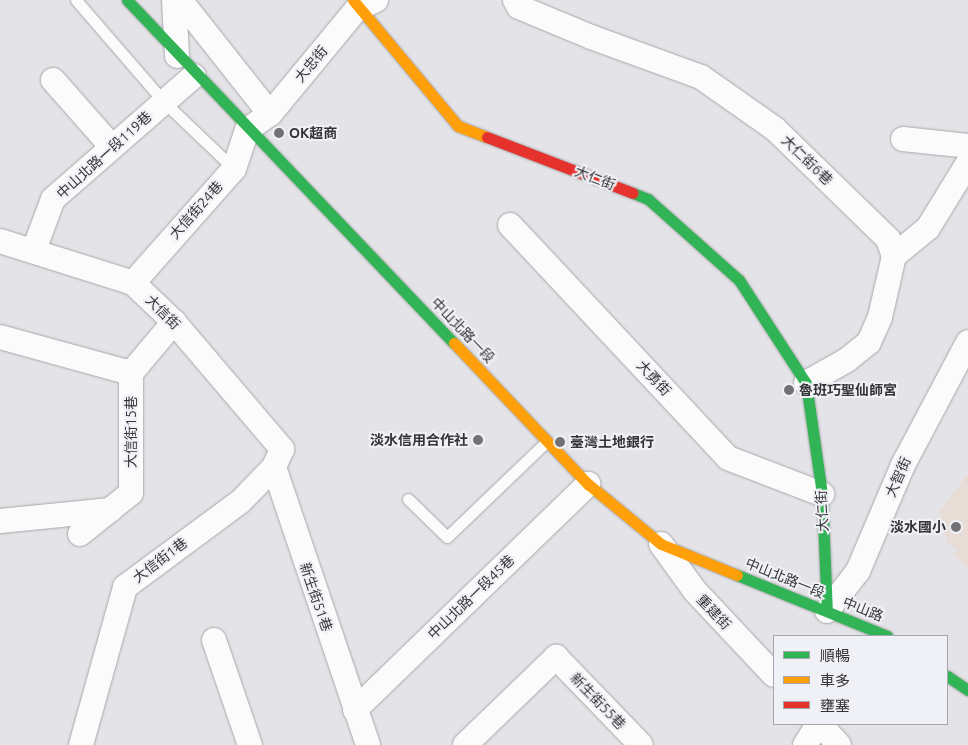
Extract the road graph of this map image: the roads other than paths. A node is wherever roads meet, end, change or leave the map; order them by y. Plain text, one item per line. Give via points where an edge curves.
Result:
1 (76, 0) edge
2 (127, 0) edge
3 (174, 0) edge
4 (180, 0) edge
5 (515, 0) edge
6 (362, 3) edge
7 (177, 56) junction
8 (194, 76) junction
9 (53, 80) dead end
10 (164, 102) junction
11 (270, 114) junction
12 (247, 130) junction
13 (902, 138) dead end
14 (968, 146) edge
15 (112, 147) junction
16 (968, 163) edge
17 (234, 169) junction
18 (510, 225) dead end
19 (0, 242) edge
20 (34, 250) junction
21 (894, 256) junction
22 (133, 283) junction
23 (174, 322) junction
24 (0, 337) edge
25 (968, 342) edge
26 (131, 373) junction
27 (806, 383) junction
28 (545, 443) junction
29 (278, 458) junction
30 (588, 484) junction
31 (822, 494) junction
32 (408, 499) dead end
33 (110, 510) junction
34 (0, 521) edge
35 (80, 534) dead end
36 (661, 544) junction
37 (827, 611) junction
38 (882, 635) edge
39 (214, 640) dead end
40 (773, 674) edge
41 (948, 677) edge
42 (968, 690) edge
43 (355, 710) junction
44 (818, 725) edge
45 (820, 725) edge
46 (81, 745) edge
47 (250, 745) edge
48 (368, 745) edge
49 (465, 745) edge
50 (641, 745) edge
51 (806, 745) edge
52 (839, 745) edge

1 - 10 lane
2 - 7 main road, 中山北路一段
3 - 7 street
4 - 11 street
5 - 21 street, 大仁街6巷 via 519,7 591,37 701,77 775,129 888,239
6 - 11 street, 大忠街
6 - 27 main road, 大仁街 via 458,126 648,199 739,280
7 - 8 main road, 中山北路一段
8 - 10 street, 中山北路一段119巷
8 - 12 main road, 中山北路一段
9 - 15 street
10 - 15 street, 中山北路一段119巷
10 - 17 lane
11 - 12 street, 大忠街
12 - 17 street, 大信街24巷
12 - 28 main road, 中山北路一段 via 489,378
13 - 14 street
15 - 20 street, 中山北路一段119巷 via 53,199
16 - 21 street via 928,228
17 - 22 street, 大信街24巷
18 - 31 street, 大勇街 via 728,458
19 - 20 street, 大信街
20 - 22 street, 大信街
21 - 27 street via 880,317 869,342 847,360
22 - 23 street, 大信街
23 - 26 street
23 - 29 street, 大信街
24 - 26 street
25 - 37 street, 大智街 via 903,465 858,571
26 - 33 street, 大信街15巷 via 131,493
27 - 31 main road, 大仁街
28 - 30 main road, 中山北路一段
28 - 32 lane via 447,537
29 - 43 street, 新生街51巷
29 - 46 street, 大信街1巷 via 240,502 125,587
30 - 36 main road, 中山北路一段
30 - 43 street, 中山北路一段45巷
31 - 37 main road, 大仁街
33 - 34 street
33 - 35 street, 大信街15巷
36 - 37 main road, 中山北路一段
36 - 40 street, 重建街 via 695,591
37 - 38 main road, 中山路
39 - 47 street
41 - 42 main road
43 - 48 street, 新生街51巷
44 - 51 street
45 - 52 street
49 - 50 street, 新生街55巷 via 556,657

